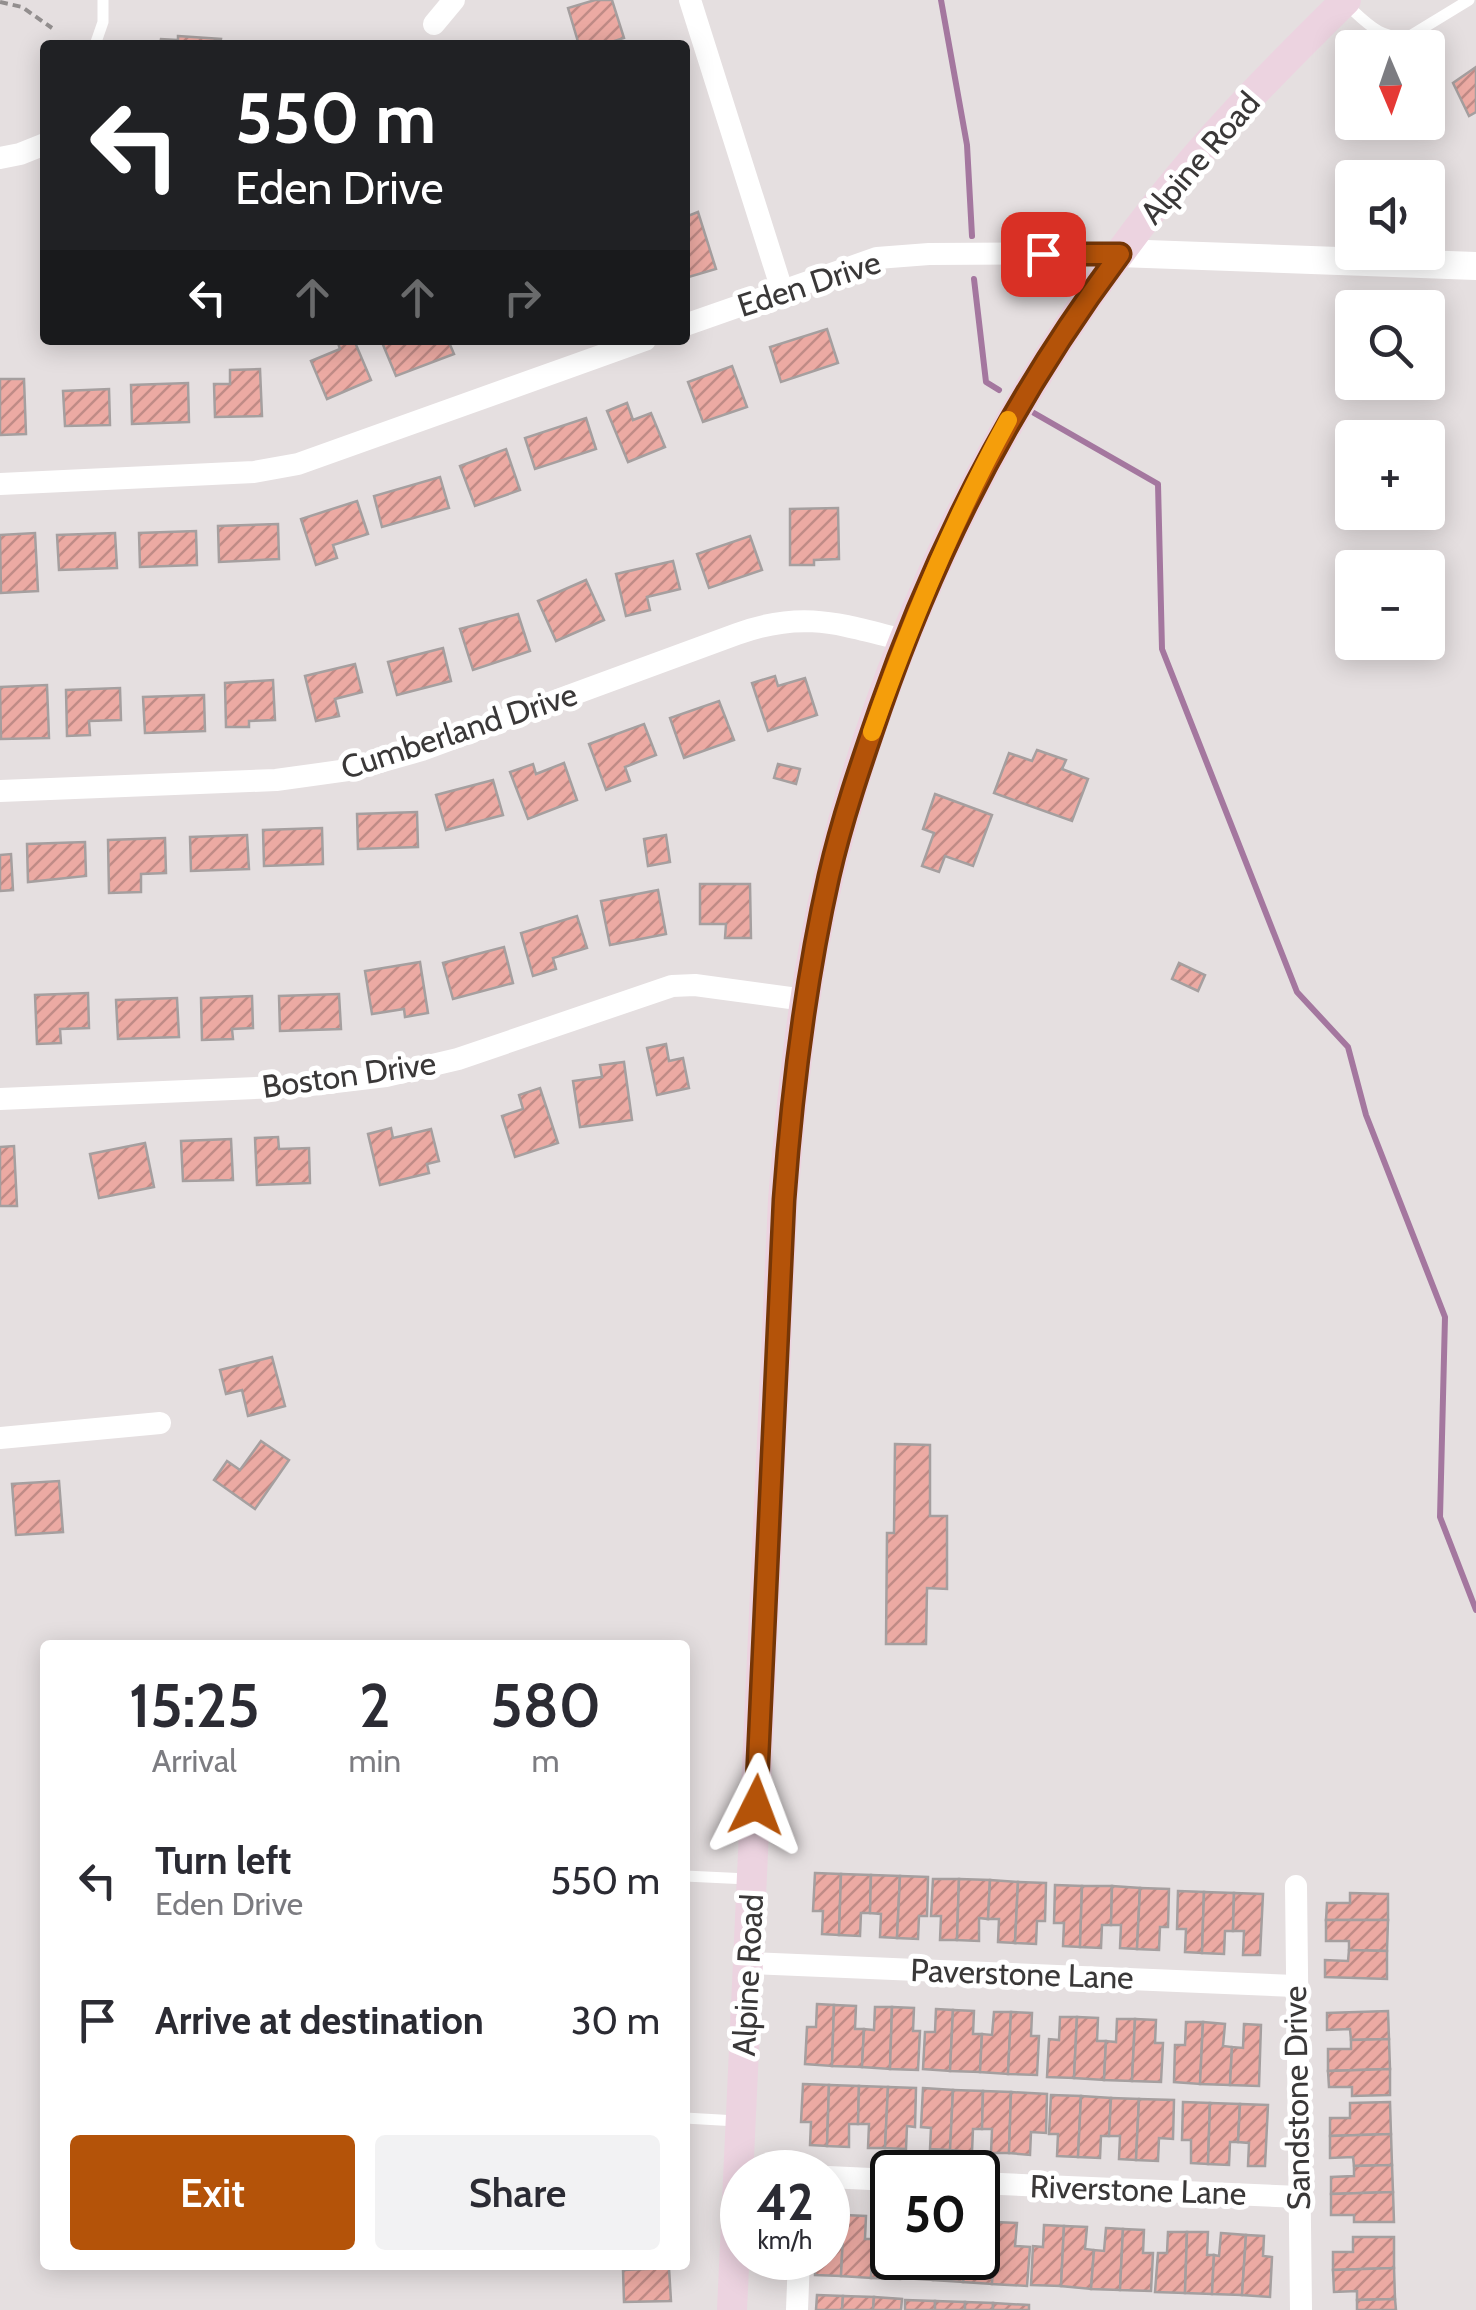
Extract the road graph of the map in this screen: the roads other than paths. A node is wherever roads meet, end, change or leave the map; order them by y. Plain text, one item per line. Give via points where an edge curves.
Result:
1 (104, 0) edge
2 (454, 0) edge
3 (690, 0) edge
4 (1470, 0) edge
5 (1345, 1) edge
6 (434, 24) dead end
7 (97, 40) edge
8 (40, 146) edge
9 (0, 158) edge
10 (1120, 254) junction
11 (1476, 266) edge
12 (782, 290) junction
13 (690, 324) edge
14 (631, 345) edge
15 (0, 484) edge
16 (904, 640) junction
17 (0, 791) edge
18 (806, 1000) junction
19 (0, 1100) edge
20 (160, 1422) dead end
21 (0, 1438) edge
22 (690, 1876) edge
23 (752, 1880) junction
24 (1296, 1886) dead end
25 (748, 1963) junction
26 (1295, 1986) junction
27 (690, 2118) edge
28 (741, 2122) junction
29 (1000, 2185) edge
30 (1299, 2198) junction
31 (798, 2280) edge
32 (732, 2310) edge
33 (797, 2310) edge
34 (1301, 2310) edge

1 - 7 lane
2 - 6 street
3 - 12 street
4 - 5 lane via 1400,38 1379,34
5 - 10 main road, Alpine Road via 1206,146
8 - 9 street
10 - 11 street, Eden Drive
10 - 12 street, Eden Drive via 895,256
10 - 16 main road, Alpine Road via 993,447
12 - 13 street, Eden Drive
14 - 15 street via 298,464 254,472
16 - 17 street, Cumberland Drive via 816,620 780,621 355,769 276,780
16 - 18 main road, Alpine Road via 842,825
18 - 19 street, Boston Drive via 684,984 386,1076
18 - 23 main road, Alpine Road via 784,1200
20 - 21 street
22 - 23 lane
23 - 25 main road, Alpine Road
24 - 26 street, Sandstone Drive
25 - 26 street, Paverstone Lane
25 - 28 main road, Alpine Road
26 - 30 street, Sandstone Drive
27 - 28 lane
28 - 32 main road, Alpine Road
29 - 30 street, Riverstone Lane
30 - 34 street, Sandstone Drive
31 - 33 street

